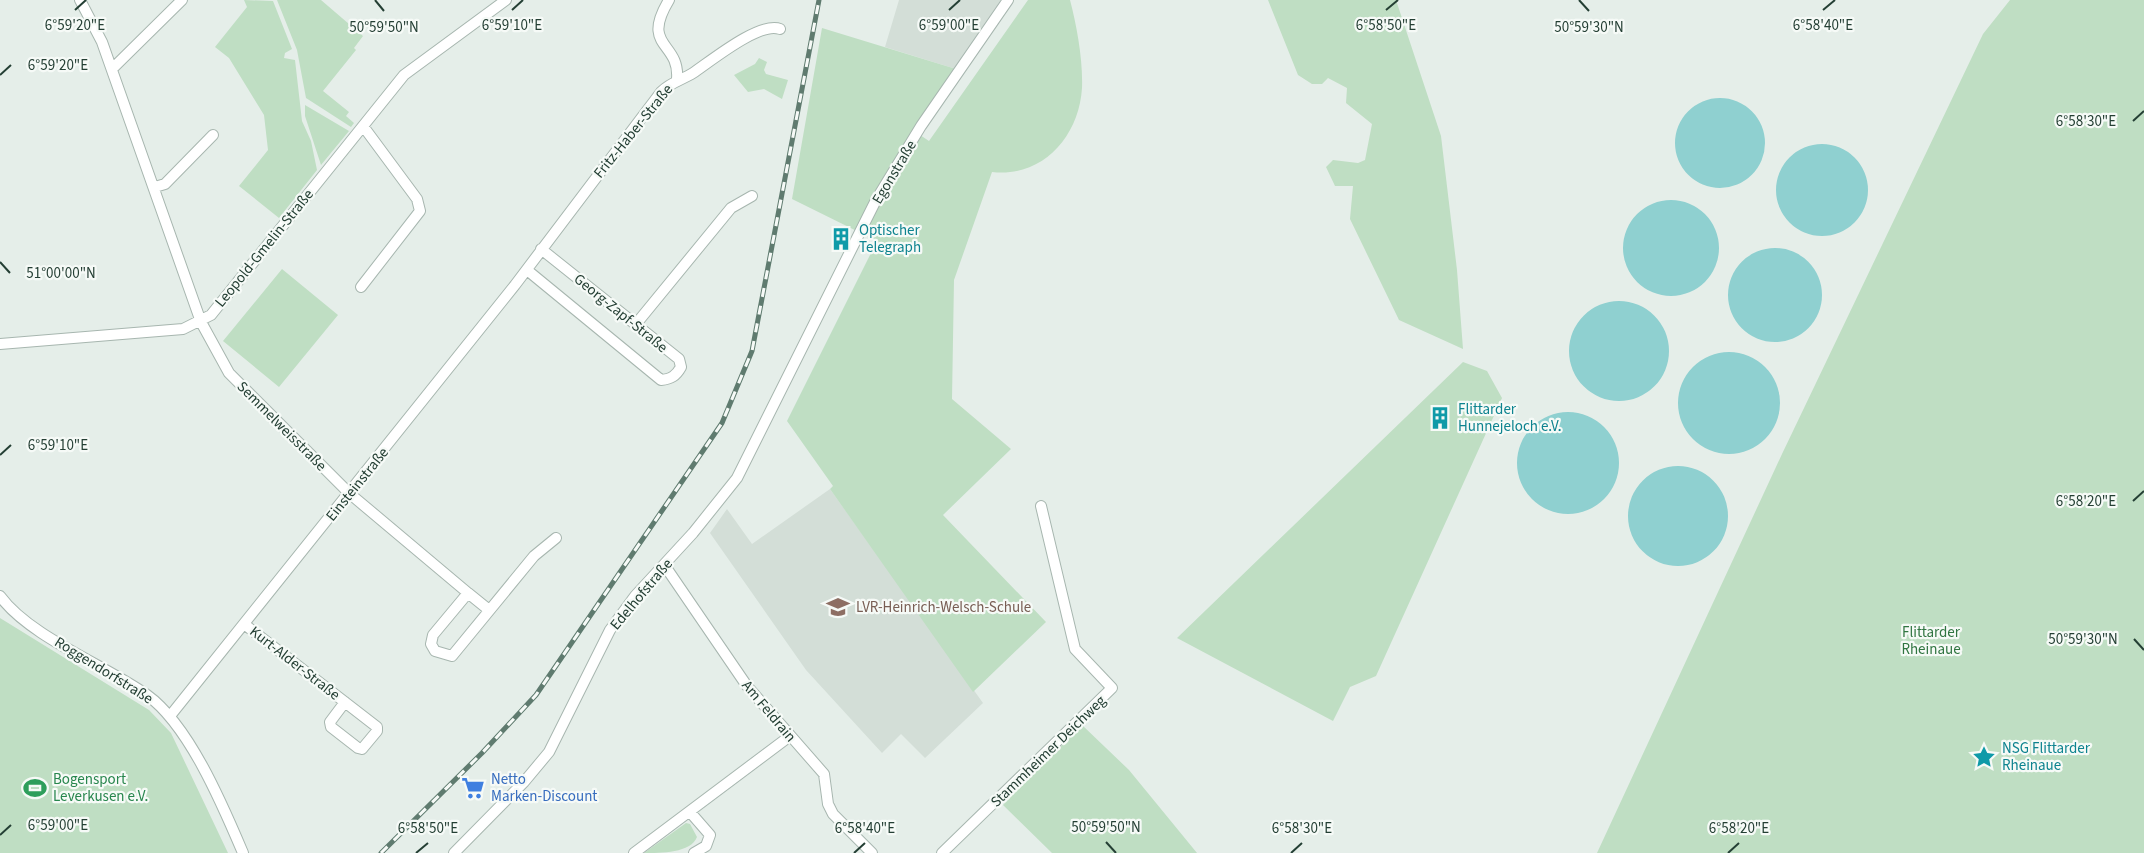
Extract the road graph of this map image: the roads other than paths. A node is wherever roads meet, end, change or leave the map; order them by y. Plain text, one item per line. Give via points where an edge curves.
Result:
1 (80, 0) edge
2 (182, 0) edge
3 (506, 0) edge
4 (669, 0) edge
5 (1008, 0) edge
6 (780, 29) dead end
7 (112, 69) junction
8 (677, 79) junction
9 (363, 126) junction
10 (213, 135) dead end
11 (155, 188) junction
12 (752, 196) dead end
13 (542, 249) junction
14 (527, 270) junction
15 (361, 287) dead end
16 (201, 321) junction
17 (636, 324) junction
18 (0, 344) edge
19 (783, 388) joint
20 (350, 493) junction
21 (1041, 506) dead end
22 (556, 538) dead end
23 (664, 566) junction
24 (468, 593) junction
25 (0, 596) edge
26 (489, 610) junction
27 (244, 624) junction
28 (345, 702) junction
29 (170, 716) junction
30 (789, 736) junction
31 (690, 812) junction
32 (243, 853) edge
33 (454, 853) edge
34 (634, 853) edge
35 (694, 853) edge
36 (872, 853) edge
37 (942, 853) edge

1 - 7 street, Semmelweisstraße via 96,27
2 - 7 street
3 - 9 street, Leopold-Gmelin-Straße via 404,75
4 - 8 street via 657,28 676,67
5 - 19 street, Egonstraße via 921,126 876,200
6 - 8 street, Fritz-Haber-Straße via 759,31
7 - 11 street, Semmelweisstraße
8 - 13 street, Fritz-Haber-Straße via 661,92
9 - 15 street via 417,199 420,211
9 - 16 street, Leopold-Gmelin-Straße via 211,315
10 - 11 street via 165,184
11 - 16 street, Semmelweisstraße
12 - 17 street via 731,208
13 - 14 street, Einsteinstraße
13 - 17 street, Georg-Zapf-Straße
14 - 17 street, Georg-Zapf-Straße via 661,380 677,375 679,359
14 - 20 street, Einsteinstraße
16 - 18 street, Leopold-Gmelin-Straße via 183,329
16 - 20 street, Semmelweisstraße via 230,373 246,392
19 - 23 street, Edelhofstraße via 737,477
20 - 24 street, Semmelweisstraße
20 - 27 street, Einsteinstraße
21 - 37 street, Stammheimer Deichweg via 1075,649 1112,688
22 - 26 street via 534,556
23 - 30 street, Am Feldrain via 747,686
23 - 33 street, Edelhofstraße via 610,630 549,752
24 - 26 street, Semmelweisstraße
24 - 26 street via 433,635 431,644 435,651 452,656
25 - 29 street, Roggendorfstraße via 15,613 149,696
27 - 28 street, Kurt-Alder-Straße
27 - 29 street, Einsteinstraße
28 - 28 street, Kurt-Alder-Straße via 377,727 362,749 330,722
29 - 32 street, Roggendorfstraße via 225,810
30 - 31 street
30 - 36 street, Am Feldrain via 824,774 833,813
31 - 34 street
31 - 35 street via 710,835 706,846

